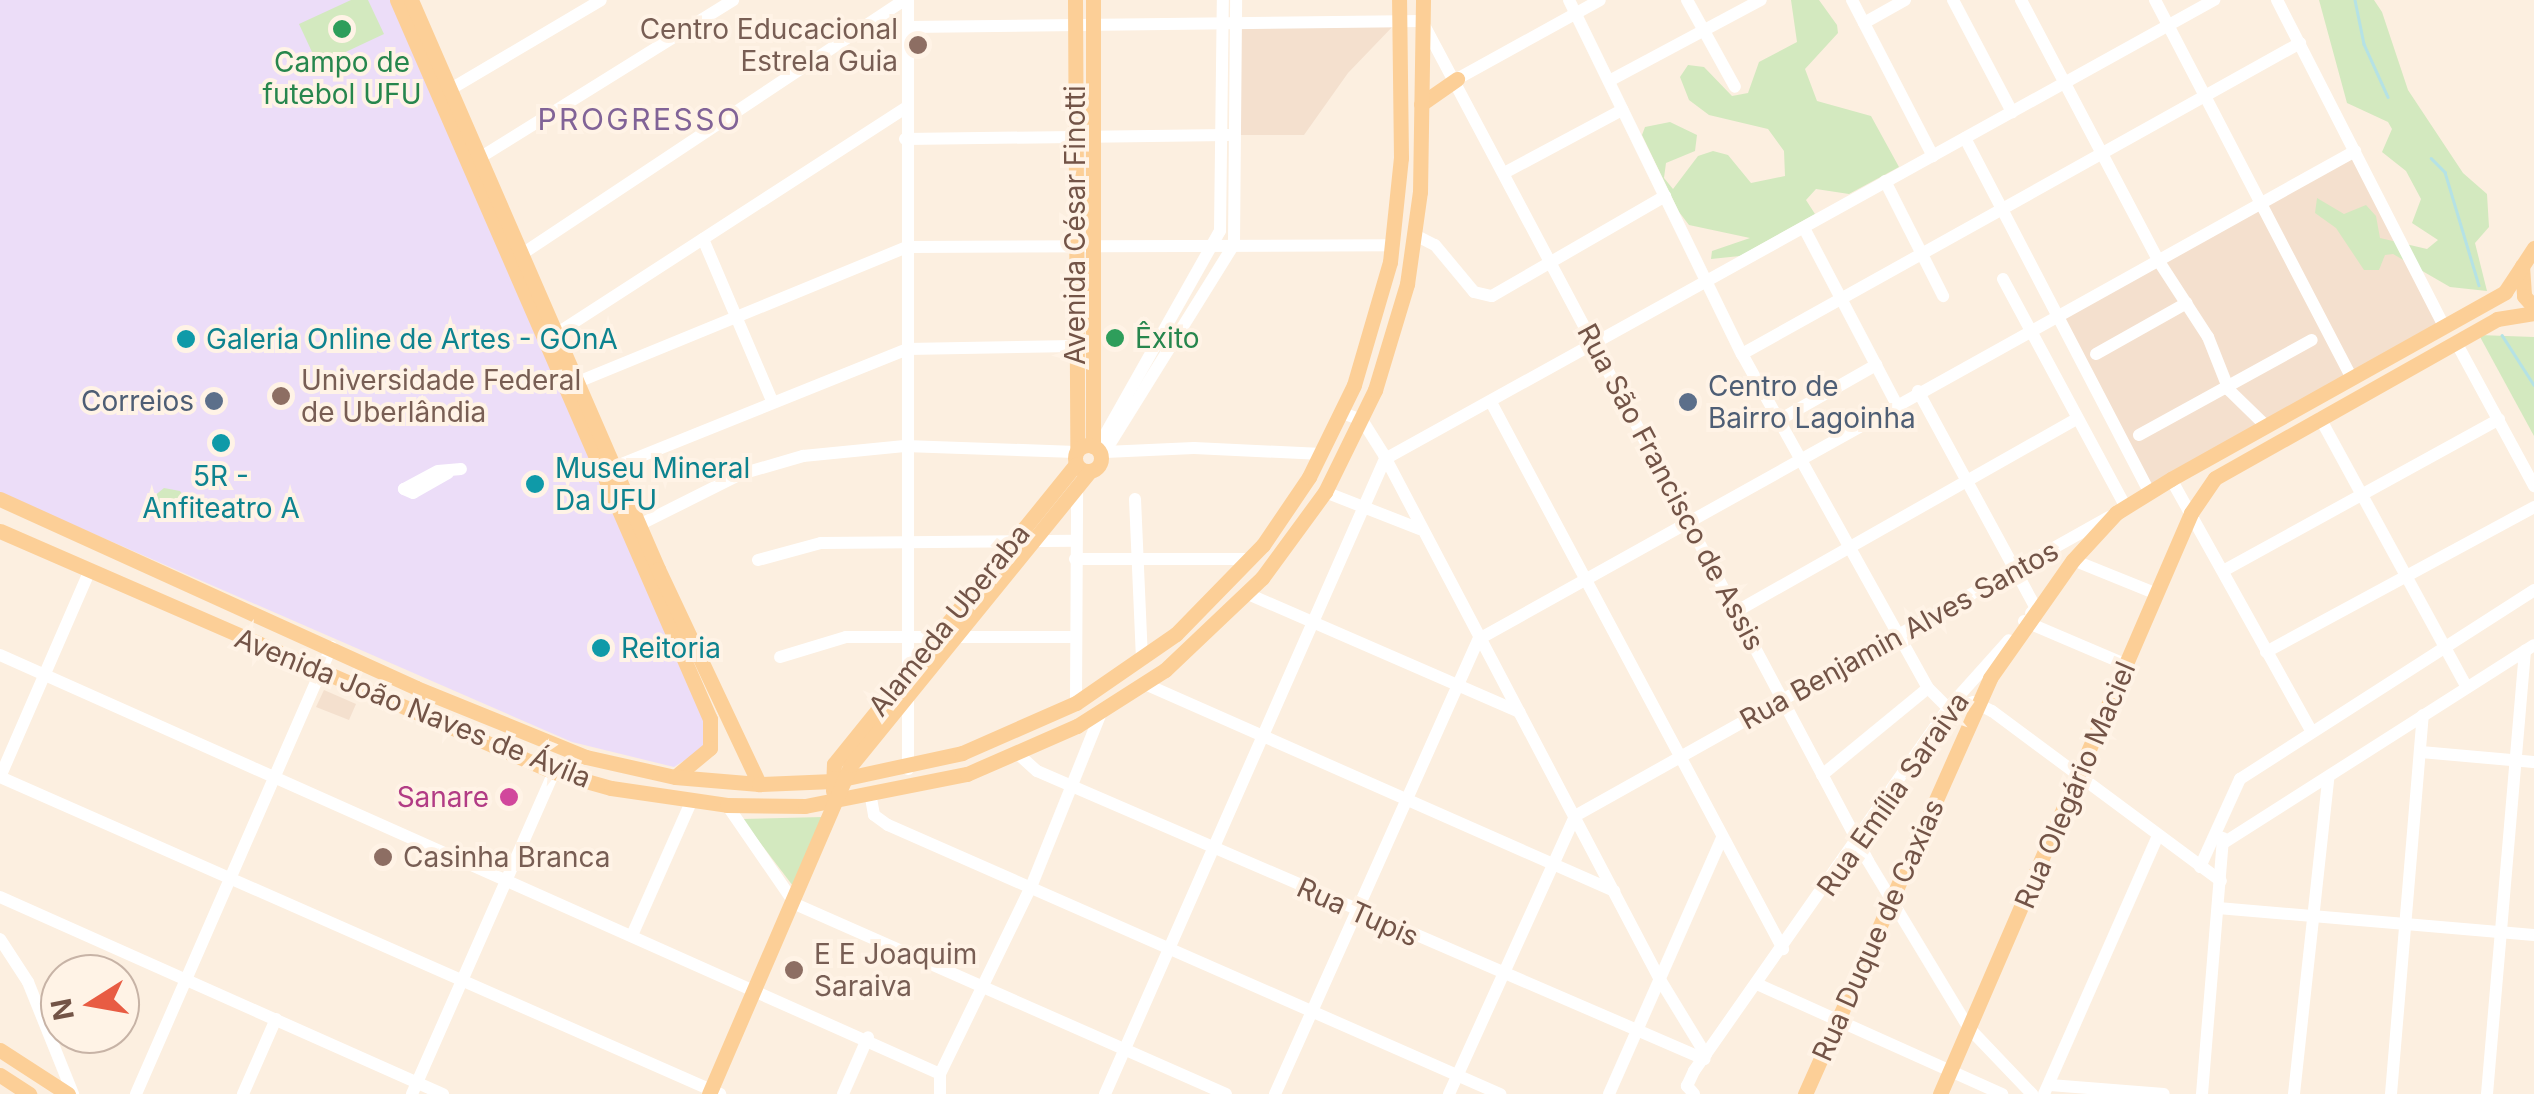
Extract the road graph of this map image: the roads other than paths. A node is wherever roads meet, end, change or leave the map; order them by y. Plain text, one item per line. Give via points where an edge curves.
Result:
1 (601, 0) edge
2 (732, 0) edge
3 (906, 0) edge
4 (1075, 0) edge
5 (1092, 0) edge
6 (1223, 0) edge
7 (1236, 0) edge
8 (1400, 0) edge
9 (1422, 0) edge
10 (1600, 0) edge
11 (1687, 0) edge
12 (1761, 0) edge
13 (1852, 0) edge
14 (1906, 0) edge
15 (1952, 0) edge
16 (2021, 0) edge
17 (2155, 0) edge
18 (2214, 0) edge
19 (2277, 0) edge
20 (411, 1) edge
21 (1572, 7) edge
22 (1422, 21) junction
23 (1399, 23) junction
24 (1864, 23) junction
25 (1076, 24) junction
26 (1093, 24) junction
27 (1222, 25) junction
28 (2167, 25) junction
29 (908, 27) junction
30 (1237, 27) junction
31 (1705, 32) junction
32 (2300, 43) junction
33 (1457, 79) junction
34 (2065, 81) junction
35 (1609, 82) junction
36 (1735, 87) dead end
37 (445, 93) junction
38 (2206, 94) junction
39 (1421, 104) junction
40 (907, 106) junction
41 (1622, 110) junction
42 (2012, 112) junction
43 (1082, 135) junction
44 (1229, 135) junction
45 (1965, 138) junction
46 (906, 139) junction
47 (2354, 150) junction
48 (2103, 152) junction
49 (1932, 156) junction
50 (482, 157) junction
51 (1506, 172) junction
52 (1885, 181) junction
53 (1665, 196) junction
54 (2259, 204) junction
55 (2003, 207) junction
56 (1804, 228) junction
57 (1415, 235) junction
58 (703, 239) junction
59 (1234, 244) junction
60 (1082, 245) junction
61 (1214, 245) junction
62 (1393, 246) junction
63 (907, 247) junction
64 (2534, 248) edge
65 (1921, 253) junction
66 (522, 254) junction
67 (2158, 260) junction
68 (1552, 261) junction
69 (2523, 262) junction
70 (2002, 279) dead end
71 (1708, 284) junction
72 (1943, 296) dead end
73 (1842, 298) junction
74 (2187, 303) junction
75 (2534, 310) edge
76 (2060, 314) junction
77 (736, 318) junction
78 (2444, 326) junction
79 (2032, 330) junction
80 (556, 334) junction
81 (2312, 340) dead end
82 (2416, 341) junction
83 (2456, 344) junction
84 (1074, 346) junction
85 (1596, 346) junction
86 (907, 349) junction
87 (1742, 354) junction
88 (2096, 354) dead end
89 (2424, 361) junction
90 (1876, 365) junction
91 (2351, 377) junction
92 (571, 385) junction
93 (2229, 390) junction
94 (1918, 391) junction
95 (772, 401) junction
96 (1896, 403) junction
97 (1492, 404) junction
98 (1342, 413) junction
99 (2320, 418) junction
100 (2499, 419) junction
101 (1362, 420) junction
102 (1778, 420) junction
103 (2077, 420) junction
104 (2265, 425) junction
105 (2139, 435) dead end
106 (905, 446) junction
107 (1322, 454) junction
108 (1089, 455) junction
109 (1385, 459) junction
110 (1800, 460) junction
111 (614, 468) junction
112 (2171, 479) junction
113 (1968, 480) junction
114 (1077, 486) junction
115 (2534, 486) edge
116 (1325, 492) junction
117 (2150, 492) junction
118 (2360, 494) junction
119 (0, 499) edge
120 (1136, 500) dead end
121 (2534, 507) edge
122 (1360, 508) junction
123 (2121, 510) junction
124 (2191, 513) junction
125 (1688, 521) junction
126 (639, 524) junction
127 (1420, 530) junction
128 (0, 531) edge
129 (1074, 541) junction
130 (905, 542) junction
131 (1010, 542) junction
132 (1029, 542) junction
133 (1849, 547) junction
134 (1137, 558) junction
135 (1075, 559) junction
136 (1250, 559) junction
137 (758, 560) dead end
138 (2074, 560) junction
139 (2015, 568) junction
140 (2223, 571) junction
141 (89, 572) junction
142 (2404, 575) junction
143 (1585, 581) junction
144 (2534, 590) edge
145 (1248, 594) junction
146 (2157, 594) junction
147 (2036, 608) junction
148 (1737, 611) junction
149 (2025, 622) junction
150 (677, 623) junction
151 (1309, 625) junction
152 (1898, 636) junction
153 (905, 637) junction
154 (1073, 637) junction
155 (934, 638) junction
156 (954, 638) junction
157 (1479, 639) junction
158 (2443, 646) junction
159 (331, 647) junction
160 (2529, 648) edge
161 (2266, 652) junction
162 (0, 655) edge
163 (780, 657) dead end
164 (1142, 660) junction
165 (2127, 664) junction
166 (368, 666) junction
167 (321, 672) junction
168 (44, 674) junction
169 (905, 676) junction
170 (1145, 684) junction
171 (1455, 684) junction
172 (353, 685) junction
173 (1928, 688) junction
174 (2467, 688) junction
175 (908, 695) junction
176 (1783, 700) junction
177 (1076, 703) junction
178 (1980, 704) junction
179 (1948, 708) junction
180 (1520, 712) junction
181 (1100, 713) junction
182 (2423, 715) junction
183 (2311, 732) junction
184 (1260, 735) junction
185 (2421, 752) junction
186 (1018, 754) junction
187 (1681, 758) junction
188 (2527, 762) edge
189 (908, 768) junction
190 (554, 772) junction
191 (1822, 776) junction
192 (0, 777) edge
193 (277, 777) junction
194 (675, 777) junction
195 (2079, 777) junction
196 (838, 779) junction
197 (2328, 779) junction
198 (759, 784) junction
199 (1075, 786) junction
200 (870, 798) junction
201 (1405, 800) junction
202 (691, 802) junction
203 (836, 804) junction
204 (727, 805) junction
205 (1575, 816) junction
206 (2158, 835) junction
207 (2220, 837) junction
208 (1722, 838) junction
209 (1857, 841) junction
210 (1213, 848) junction
211 (1552, 862) junction
212 (2200, 867) junction
213 (230, 877) junction
214 (508, 879) junction
215 (2221, 881) junction
216 (1032, 887) junction
217 (1614, 891) junction
218 (0, 897) edge
219 (1891, 901) junction
220 (795, 904) junction
221 (2218, 908) junction
222 (1356, 911) junction
223 (2312, 916) junction
224 (2408, 925) junction
225 (633, 933) junction
226 (2505, 933) junction
227 (2534, 936) edge
228 (0, 939) edge
229 (1168, 950) junction
230 (1783, 950) junction
231 (1502, 975) junction
232 (1659, 978) junction
233 (187, 979) junction
234 (463, 982) junction
235 (980, 984) junction
236 (1756, 984) junction
237 (755, 990) junction
238 (1312, 1012) junction
239 (276, 1019) junction
240 (1838, 1021) junction
241 (1968, 1028) junction
242 (1635, 1032) junction
243 (868, 1037) junction
244 (0, 1050) edge
245 (1124, 1050) junction
246 (1705, 1057) junction
247 (1949, 1072) junction
248 (940, 1074) junction
249 (0, 1075) edge
250 (1457, 1077) junction
251 (415, 1088) edge
252 (1691, 1090) edge
253 (2047, 1090) edge
254 (713, 1093) edge
255 (943, 1093) edge
256 (29, 1094) edge
257 (71, 1094) edge
258 (136, 1094) edge
259 (243, 1094) edge
260 (444, 1094) edge
261 (843, 1094) edge
262 (1106, 1094) edge
263 (1226, 1094) edge
264 (1276, 1094) edge
265 (1449, 1094) edge
266 (1500, 1094) edge
267 (1609, 1094) edge
268 (1804, 1094) edge
269 (1940, 1094) edge
270 (2002, 1094) edge
271 (2032, 1094) edge
272 (2164, 1094) edge
273 (2202, 1094) edge
274 (2294, 1094) edge
275 (2391, 1094) edge
276 (2487, 1094) edge

1 - 37 street
2 - 50 street
3 - 29 street
3 - 66 street
4 - 25 main road, Avenida César Finotti
5 - 26 main road, Avenida César Finotti
6 - 27 street
7 - 30 street
8 - 23 main road, Avenida João Naves de Ávila
9 - 22 main road, Avenida João Naves de Ávila
10 - 21 street
11 - 31 street
12 - 31 street
13 - 24 street
14 - 24 street
15 - 42 street
16 - 34 street
17 - 28 street
18 - 28 street
19 - 32 street
20 - 37 main road
21 - 33 street
21 - 35 street
22 - 23 street
22 - 33 street, Rua São Francisco de Assis
22 - 39 main road, Avenida João Naves de Ávila
23 - 30 street
23 - 62 main road, Avenida João Naves de Ávila via 1401,158
24 - 49 street
25 - 26 street
25 - 29 street
25 - 43 main road, Avenida César Finotti
26 - 27 street
26 - 43 main road, Avenida César Finotti
27 - 30 street
27 - 44 street
28 - 34 street
28 - 38 street
29 - 40 street
30 - 44 street
31 - 35 street
31 - 36 street
32 - 38 street
32 - 47 street
33 - 39 main road
33 - 51 street, Rua São Francisco de Assis
34 - 42 street
34 - 48 street
35 - 41 street
37 - 50 main road
37 - 92 main road
38 - 48 street
38 - 54 street
39 - 57 main road, Avenida João Naves de Ávila
40 - 46 street
40 - 58 street
41 - 51 street
41 - 53 street
42 - 45 street
43 - 44 street
43 - 46 street
43 - 60 main road, Avenida César Finotti
44 - 59 street
44 - 61 street
45 - 49 street
45 - 55 street
46 - 63 street
47 - 54 street
47 - 78 street
48 - 55 street
48 - 67 street
49 - 52 street
50 - 66 main road
51 - 68 street, Rua São Francisco de Assis
52 - 56 street
52 - 65 street
53 - 68 street
53 - 71 street
54 - 67 street
54 - 91 street
55 - 65 street
55 - 76 street
56 - 71 street
56 - 73 street
57 - 68 street via 1485,296
57 - 101 main road, Avenida João Naves de Ávila via 1402,306
58 - 77 street
58 - 80 street
59 - 61 street
59 - 62 street
59 - 108 street, Alameda Uberaba
60 - 61 street
60 - 63 street
60 - 84 main road, Avenida César Finotti
60 - 108 main road, Avenida César Finotti
61 - 108 street, Alameda Uberaba
62 - 98 main road, Avenida João Naves de Ávila via 1379,309
63 - 77 street
63 - 86 street
64 - 69 main road, Rua Benjamin Alves Santos
65 - 72 street
65 - 73 street
66 - 80 main road
67 - 74 street
67 - 76 street
68 - 85 street, Rua São Francisco de Assis
69 - 75 main road via 2520,283
69 - 78 main road, Rua Benjamin Alves Santos via 2505,292
70 - 79 street
71 - 85 street
71 - 87 street
73 - 87 street
73 - 90 street
74 - 88 street
74 - 93 street
75 - 83 main road
76 - 79 street
76 - 117 street
77 - 92 street
77 - 95 street
78 - 82 main road, Rua Benjamin Alves Santos
79 - 94 street
79 - 103 street
80 - 92 main road
81 - 93 street
82 - 89 main road
82 - 91 main road, Rua Benjamin Alves Santos
83 - 89 main road
83 - 100 street
84 - 86 street
84 - 108 main road, Avenida César Finotti
85 - 97 street
85 - 125 street, Rua São Francisco de Assis
86 - 95 street
86 - 106 street
87 - 102 street
89 - 99 main road
90 - 96 street
90 - 102 street
91 - 104 main road, Rua Benjamin Alves Santos
92 - 111 main road
92 - 150 main road
93 - 104 street
93 - 105 street
94 - 96 street
94 - 113 street
95 - 111 street
96 - 110 street
97 - 109 street
97 - 143 street
98 - 101 street
98 - 107 main road, Avenida João Naves de Ávila
99 - 118 street
99 - 124 main road, Rua Olegário Maciel via 2215,478
100 - 115 street
100 - 118 street
101 - 109 street
101 - 116 main road, Avenida João Naves de Ávila
102 - 110 street
103 - 113 street
103 - 123 street
104 - 112 main road, Rua Benjamin Alves Santos
106 - 108 street
106 - 126 street via 769,464
106 - 130 street
107 - 108 street via 1194,448
107 - 136 main road, Avenida João Naves de Ávila
108 - 114 main road, Alameda Uberaba
108 - 131 main road, Alameda Uberaba
109 - 122 street
109 - 127 street
110 - 125 street
110 - 133 street
111 - 126 main road
112 - 117 main road, Rua Benjamin Alves Santos
112 - 124 street
113 - 133 street
113 - 139 street
114 - 129 street
114 - 132 main road, Alameda Uberaba
116 - 122 street
116 - 145 main road, Avenida João Naves de Ávila
117 - 123 main road, Rua Benjamin Alves Santos
118 - 140 street
118 - 142 street
119 - 159 main road, Avenida João Naves de Ávila
120 - 134 street
121 - 142 street
122 - 127 street
122 - 151 street
123 - 138 main road
123 - 139 street, Rua Benjamin Alves Santos
124 - 140 street
124 - 146 main road, Rua Olegário Maciel
125 - 143 street
125 - 148 street, Rua São Francisco de Assis
126 - 150 main road
127 - 157 street
128 - 141 main road, Avenida João Naves de Ávila
129 - 132 street
129 - 135 street
130 - 131 street
130 - 137 street via 808,544
130 - 153 street
131 - 132 street
131 - 155 main road, Alameda Uberaba
132 - 156 main road, Alameda Uberaba
133 - 148 street
133 - 152 street
134 - 135 street
134 - 136 street
134 - 164 street
135 - 154 street
136 - 164 main road, Avenida João Naves de Ávila via 1202,611
138 - 146 street
138 - 147 main road
139 - 147 street
139 - 152 street, Rua Benjamin Alves Santos
140 - 161 street
141 - 167 main road, Avenida João Naves de Ávila
141 - 168 street
142 - 158 street
142 - 161 street
143 - 157 street
143 - 187 street
144 - 158 street
145 - 151 street
145 - 170 main road, Avenida João Naves de Ávila
146 - 165 main road, Rua Olegário Maciel
147 - 149 main road, Rua Duque de Caxias
148 - 176 street, Rua São Francisco de Assis
149 - 165 street
149 - 178 main road, Rua Duque de Caxias
149 - 179 street, Rua Emília Saraiva
150 - 194 main road via 714,734 703,759
150 - 198 main road
151 - 171 street
151 - 184 street
152 - 173 street
152 - 176 street, Rua Benjamin Alves Santos
153 - 155 street
153 - 163 street via 822,640
153 - 169 street
154 - 156 street
154 - 177 street
155 - 156 street
155 - 169 main road, Alameda Uberaba
156 - 175 main road, Alameda Uberaba
157 - 171 street
157 - 180 street
158 - 174 street
158 - 183 street
159 - 166 main road, Avenida João Naves de Ávila
159 - 167 street
160 - 174 street
160 - 188 street
161 - 183 street
162 - 168 street
164 - 177 main road, Avenida João Naves de Ávila
165 - 195 main road, Rua Olegário Maciel
166 - 172 main road
166 - 194 main road, Avenida João Naves de Ávila via 556,747
167 - 172 main road, Avenida João Naves de Ávila
167 - 193 street
168 - 192 street
168 - 193 street
169 - 175 street
169 - 196 main road, Alameda Uberaba via 834,764
170 - 181 main road, Avenida João Naves de Ávila
170 - 184 street
171 - 180 street
171 - 201 street
172 - 190 main road, Avenida João Naves de Ávila
173 - 179 street
173 - 191 street
174 - 182 street
175 - 189 street
175 - 196 main road, Alameda Uberaba
176 - 187 street, Rua Benjamin Alves Santos
176 - 191 street, Rua São Francisco de Assis
177 - 189 main road, Avenida João Naves de Ávila via 1001,739
178 - 179 street
178 - 195 street
178 - 219 main road, Rua Duque de Caxias
179 - 209 street, Rua Emília Saraiva
180 - 205 street
181 - 186 main road, Avenida João Naves de Ávila
181 - 199 street
182 - 185 street
182 - 197 street
183 - 207 street via 2240,778
184 - 201 street
184 - 210 street
185 - 188 street
185 - 224 street
186 - 199 street, Rua Tupis via 1032,768
186 - 200 main road, Avenida João Naves de Ávila via 943,782
187 - 205 street, Rua Benjamin Alves Santos
187 - 208 street
188 - 226 street
189 - 196 main road, Avenida João Naves de Ávila
190 - 202 main road, Avenida João Naves de Ávila
190 - 214 street
191 - 209 street, Rua São Francisco de Assis
192 - 213 street
193 - 213 street
193 - 214 street
194 - 198 main road, Avenida João Naves de Ávila
195 - 206 street
195 - 241 main road, Rua Olegário Maciel
196 - 198 main road, Avenida João Naves de Ávila
196 - 203 main road
197 - 207 street
197 - 223 street
199 - 210 street, Rua Tupis
199 - 216 street
200 - 203 main road, Avenida João Naves de Ávila
200 - 216 street via 874,815 888,825
201 - 211 street
201 - 222 street
202 - 204 main road, Avenida João Naves de Ávila
202 - 225 street
203 - 204 main road, Avenida João Naves de Ávila
203 - 220 main road
204 - 220 street
205 - 211 street
205 - 217 street
206 - 212 street
206 - 253 street
207 - 212 street
207 - 215 street
208 - 230 street
208 - 232 street
209 - 219 street, Rua São Francisco de Assis
209 - 230 street, Rua Emília Saraiva
210 - 222 street, Rua Tupis
210 - 229 street
211 - 217 street
211 - 231 street
212 - 215 street
213 - 233 street
213 - 234 street
214 - 225 street
214 - 234 street
215 - 221 street
216 - 229 street
216 - 235 street
217 - 232 street
218 - 233 street
219 - 240 main road, Rua Duque de Caxias
219 - 241 street, Rua São Francisco de Assis
220 - 235 street
220 - 237 main road
221 - 223 street
221 - 273 street
222 - 231 street, Rua Tupis
222 - 238 street
223 - 224 street
223 - 274 street
224 - 226 street
224 - 275 street
225 - 237 street
226 - 227 street
226 - 276 street
228 - 257 street via 28,982
229 - 238 street
229 - 245 street
230 - 236 street, Rua Emília Saraiva
231 - 242 street, Rua Tupis
231 - 250 street
232 - 242 street
232 - 246 street
233 - 239 street
233 - 258 street
234 - 251 street
234 - 254 street
235 - 245 street
235 - 248 street
236 - 240 street
236 - 246 street, Rua Emília Saraiva
237 - 243 street
237 - 254 main road
238 - 250 street
238 - 264 street
239 - 251 street
239 - 259 street
240 - 247 street
240 - 268 main road, Rua Duque de Caxias
241 - 247 main road, Rua Olegário Maciel
241 - 271 street, Rua São Francisco de Assis
242 - 246 street, Rua Tupis
242 - 267 street
243 - 248 street
243 - 261 street
244 - 257 main road
245 - 262 street
245 - 263 street
246 - 252 street, Rua Emília Saraiva
247 - 269 main road, Rua Olegário Maciel
247 - 270 street
248 - 255 street
249 - 256 main road
250 - 265 street
250 - 266 street
251 - 260 street
253 - 272 street

